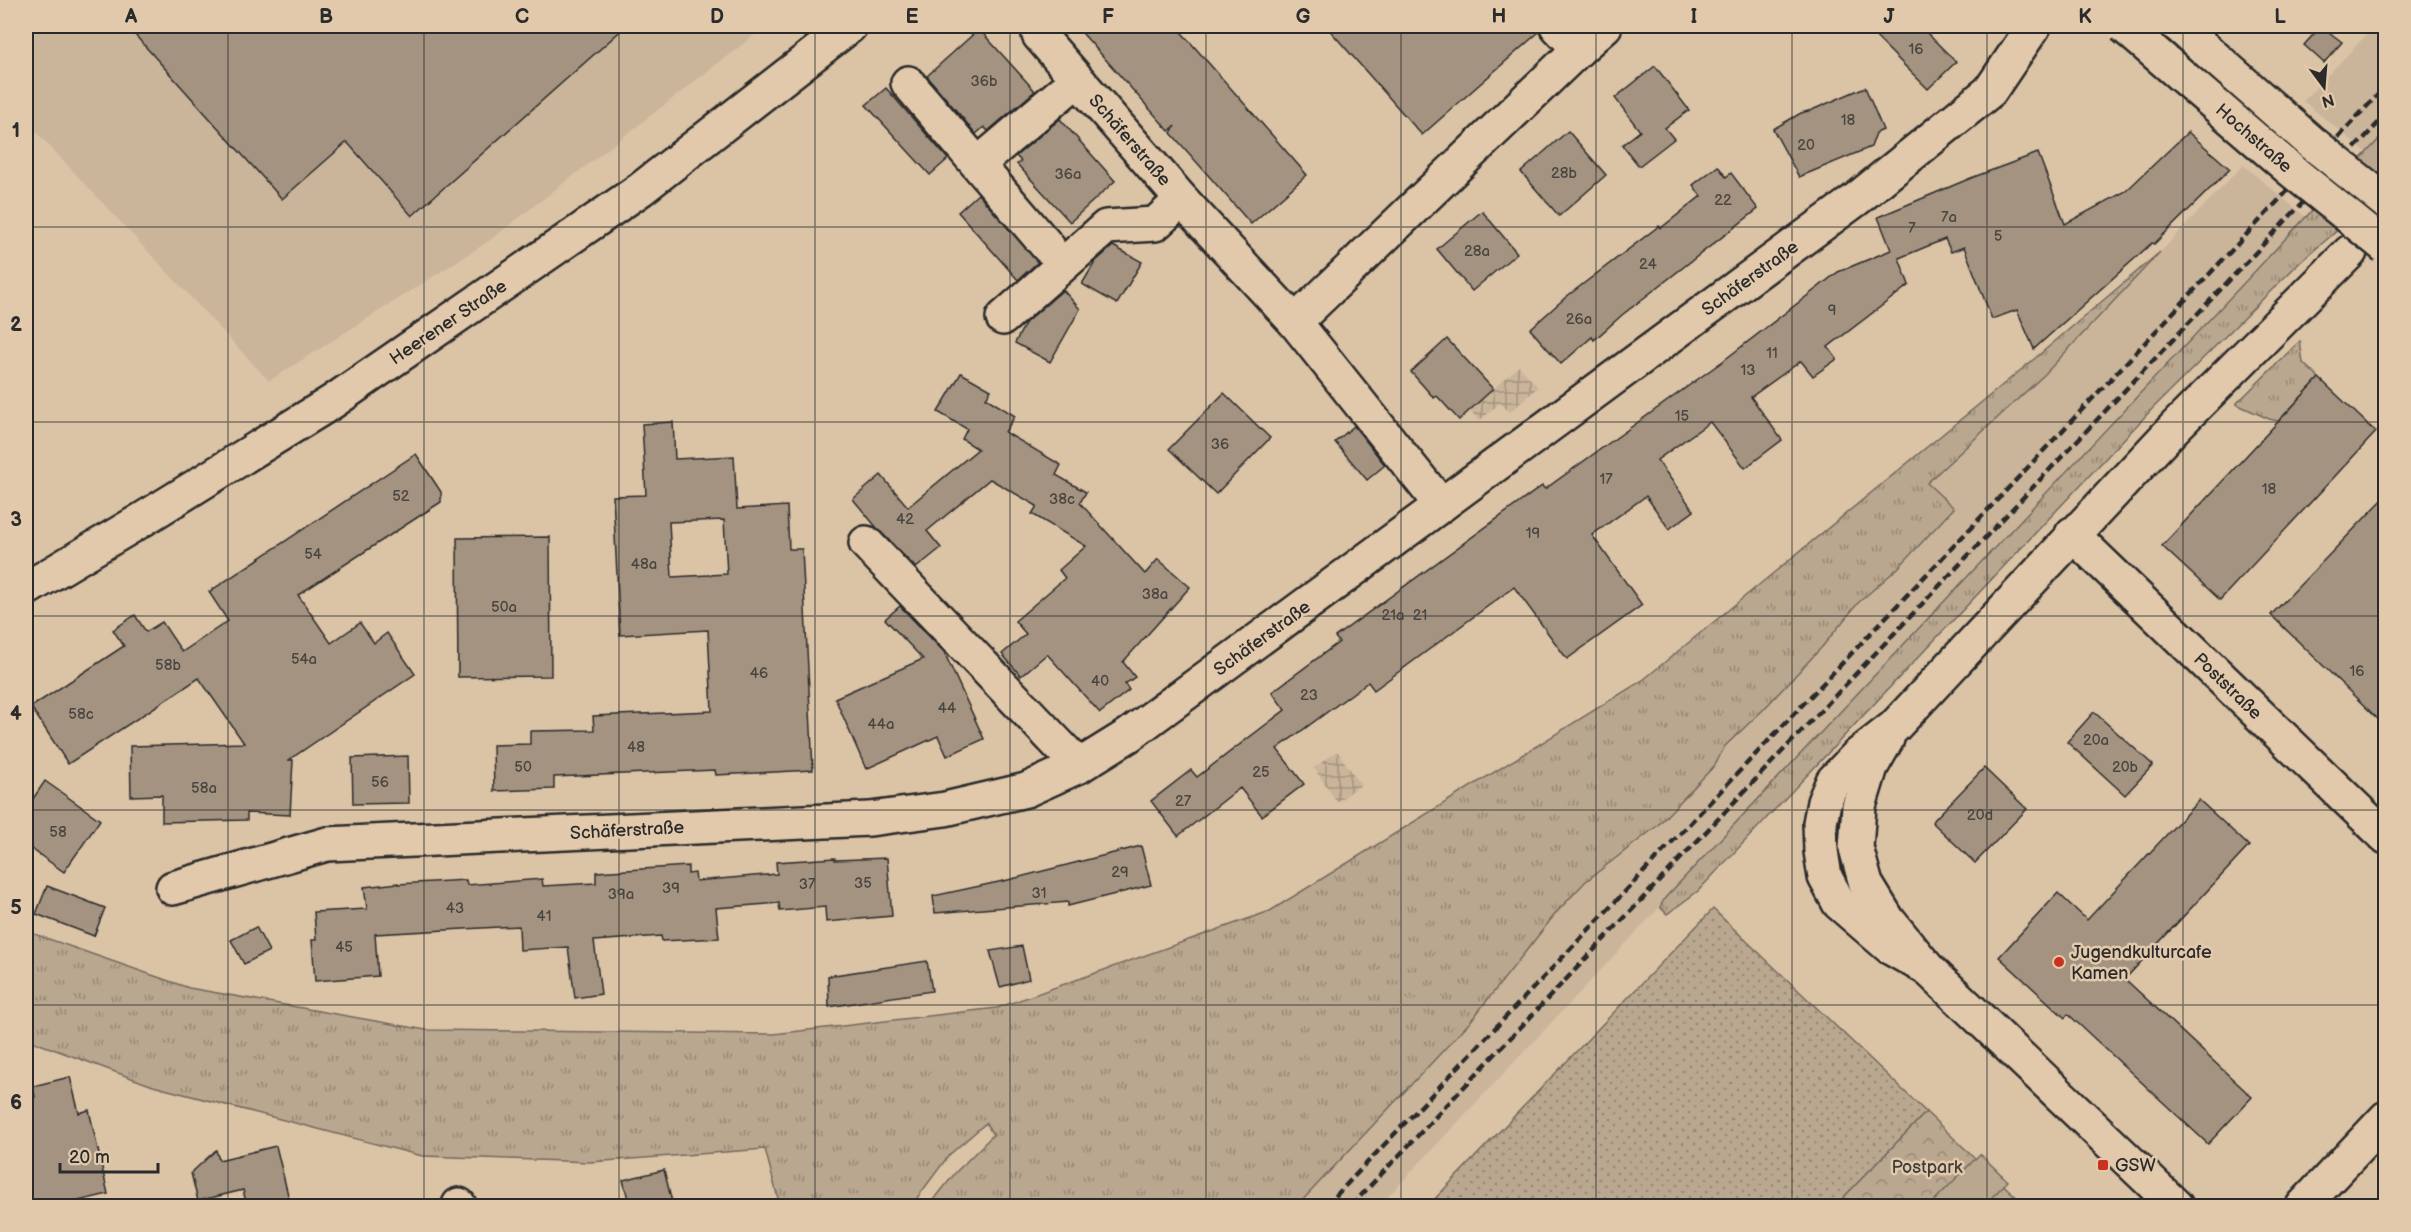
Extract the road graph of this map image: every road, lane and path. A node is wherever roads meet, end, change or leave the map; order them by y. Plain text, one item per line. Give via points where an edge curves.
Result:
1 (850, 26) edge
2 (1605, 26) edge
3 (2034, 26) edge
4 (2124, 26) edge
5 (2179, 26) edge
6 (1039, 35) dead end
7 (1568, 37) edge
8 (1077, 80) junction
9 (908, 82) dead end
10 (978, 164) junction
11 (1182, 200) junction
12 (2385, 202) edge
13 (1048, 247) dead end
14 (2385, 247) edge
15 (2350, 252) dead end
16 (1003, 318) dead end
17 (1295, 322) junction
18 (1441, 505) junction
19 (2072, 534) junction
20 (866, 543) dead end
21 (26, 589) edge
22 (1079, 766) junction
23 (2385, 837) edge
24 (173, 888) dead end
25 (2385, 1118) edge
26 (2176, 1206) edge
27 (2302, 1206) edge

1 - 21 street, Heerener Straße via 641,189 332,402
2 - 7 street
3 - 18 street, Schäferstraße via 1990,91 1858,198
4 - 14 street, Hochstraße, bridge
5 - 12 street, Hochstraße, bridge via 2310,142
6 - 8 street, Schäferstraße
7 - 17 street
8 - 10 street, Schäferstraße
8 - 11 street, Schäferstraße
9 - 10 street
10 - 13 street
11 - 16 street, Schäferstraße via 1155,224 1106,227
11 - 17 street, Schäferstraße
15 - 19 street
17 - 18 street, Schäferstraße
18 - 22 street, Schäferstraße via 1129,735
19 - 23 street, Poststraße
19 - 26 street via 1894,727 1833,781 1820,823 1825,878 1839,903 1891,948 1928,969
20 - 22 street
22 - 24 street, Schäferstraße via 1026,790 870,819 327,844
25 - 27 street

